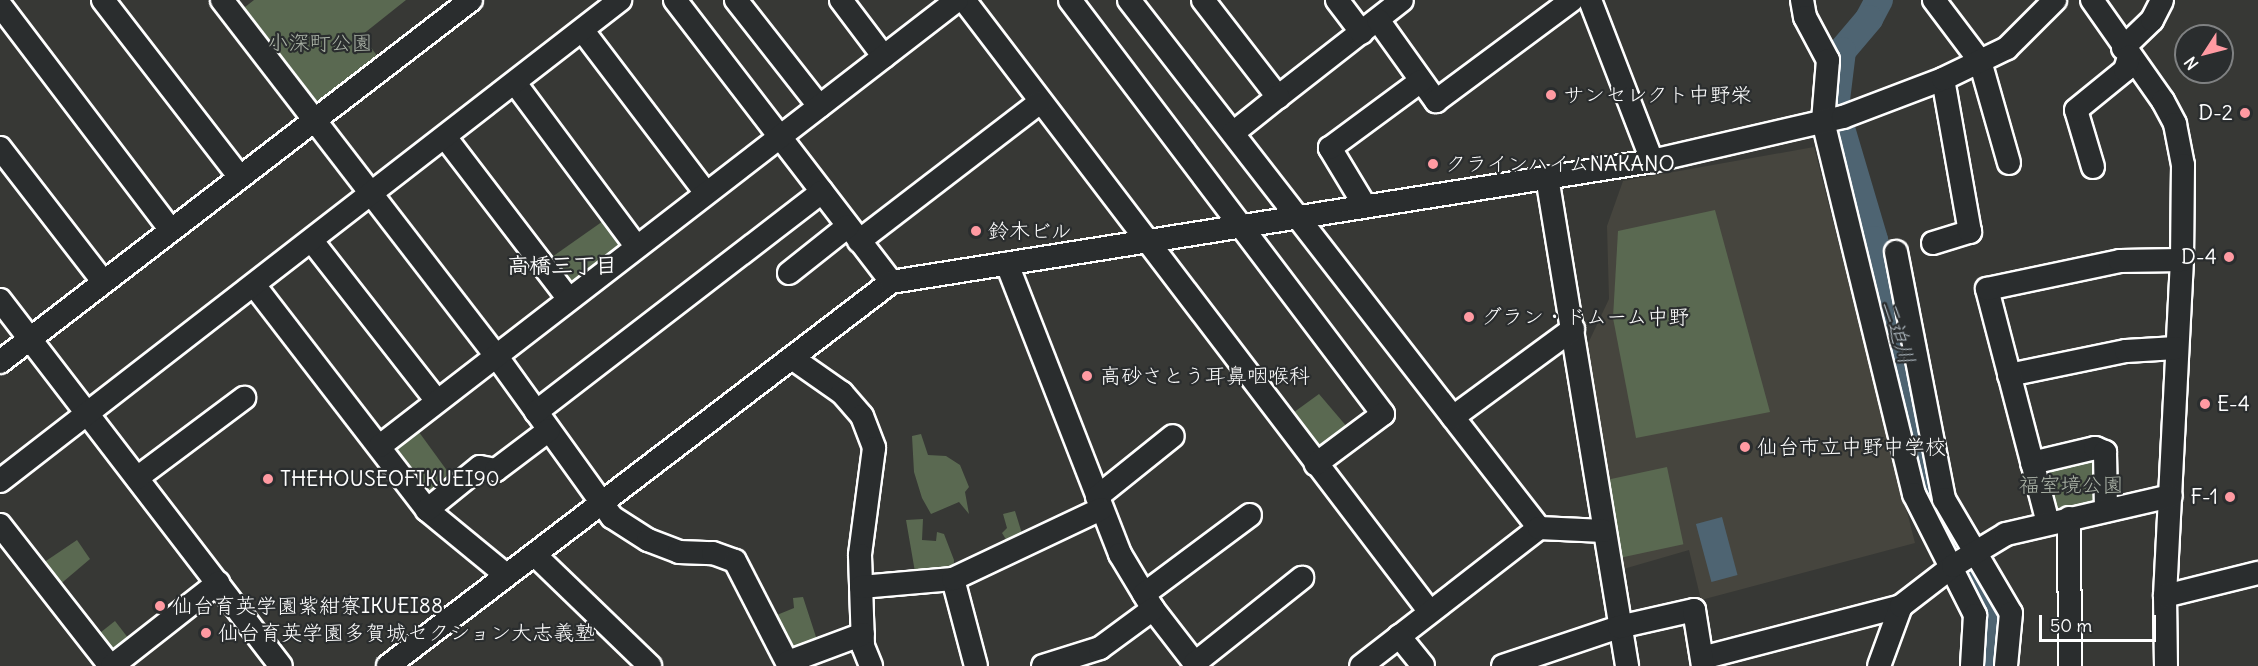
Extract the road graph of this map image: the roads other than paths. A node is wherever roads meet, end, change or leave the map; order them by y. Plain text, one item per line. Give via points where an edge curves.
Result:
1 (104, 0) edge
2 (222, 0) edge
3 (620, 0) edge
4 (675, 0) edge
5 (736, 0) edge
6 (841, 0) edge
7 (957, 0) edge
8 (963, 0) edge
9 (1070, 0) edge
10 (1129, 0) edge
11 (1203, 0) edge
12 (1337, 0) edge
13 (1402, 0) edge
14 (1572, 0) edge
15 (1590, 0) edge
16 (1802, 0) edge
17 (1934, 0) edge
18 (2055, 0) edge
19 (2092, 0) edge
20 (2162, 0) edge
21 (462, 3) edge
22 (0, 5) edge
23 (1370, 26) junction
24 (583, 31) junction
25 (2126, 52) junction
26 (884, 57) junction
27 (1980, 61) junction
28 (1943, 79) junction
29 (1421, 81) junction
30 (515, 83) junction
31 (1278, 97) junction
32 (1040, 102) junction
33 (819, 106) junction
34 (315, 120) junction
35 (1831, 120) junction
36 (1233, 133) junction
37 (779, 136) junction
38 (445, 137) junction
39 (0, 148) edge
40 (1652, 161) junction
41 (2010, 163) dead end
42 (2093, 167) dead end
43 (239, 176) junction
44 (1547, 177) junction
45 (705, 192) junction
46 (822, 192) junction
47 (372, 193) junction
48 (1365, 206) junction
49 (1298, 217) junction
50 (1239, 227) junction
51 (170, 229) junction
52 (854, 234) junction
53 (312, 241) junction
54 (1145, 242) junction
55 (1933, 243) dead end
56 (636, 246) junction
57 (1896, 252) dead end
58 (2182, 260) junction
59 (1007, 264) junction
60 (789, 273) dead end
61 (102, 280) junction
62 (891, 282) junction
63 (254, 285) junction
64 (569, 299) junction
65 (0, 300) edge
66 (1573, 329) junction
67 (30, 339) junction
68 (2176, 348) junction
69 (498, 357) junction
70 (792, 358) junction
71 (0, 362) edge
72 (2009, 375) junction
73 (244, 398) dead end
74 (437, 401) junction
75 (87, 412) junction
76 (536, 412) junction
77 (1453, 417) junction
78 (549, 430) junction
79 (1173, 436) dead end
80 (380, 446) junction
81 (2032, 463) junction
82 (1316, 464) junction
83 (137, 478) junction
84 (0, 481) edge
85 (2171, 496) junction
86 (600, 501) junction
87 (1099, 503) junction
88 (427, 510) junction
89 (2106, 510) junction
90 (1250, 515) dead end
91 (2058, 521) junction
92 (0, 525) edge
93 (1539, 528) junction
94 (1604, 531) junction
95 (1975, 553) junction
96 (535, 555) junction
97 (1953, 566) junction
98 (2258, 573) edge
99 (506, 575) junction
100 (1302, 578) dead end
101 (953, 579) junction
102 (218, 583) junction
103 (861, 586) junction
104 (2165, 596) junction
105 (1149, 601) junction
106 (1901, 606) junction
107 (1430, 612) junction
108 (1619, 627) junction
109 (863, 634) junction
110 (1399, 636) junction
111 (1703, 662) edge
112 (276, 664) edge
113 (788, 664) edge
114 (1196, 664) edge
115 (111, 666) edge
116 (388, 666) edge
117 (650, 666) edge
118 (872, 666) edge
119 (976, 666) edge
120 (1043, 666) edge
121 (1360, 666) edge
122 (1423, 666) edge
123 (1503, 666) edge
124 (1627, 666) edge
125 (1879, 666) edge
126 (1972, 666) edge
127 (2006, 666) edge
128 (2070, 666) edge
129 (2166, 666) edge

1 - 43 street
2 - 34 street
3 - 24 street
4 - 37 street
5 - 33 street
6 - 26 street
7 - 26 street
8 - 32 street
9 - 50 street
10 - 36 street
11 - 31 street
12 - 23 street
13 - 23 street
14 - 29 street via 1436,101
15 - 40 street
16 - 35 street via 1806,17 1828,60
17 - 27 street
18 - 27 street via 2007,48
19 - 25 street
20 - 25 street via 2152,20
21 - 34 street
22 - 51 street
23 - 29 street
23 - 31 street
24 - 30 street
24 - 45 street
25 - 42 street via 2125,70 2076,110
25 - 58 street via 2163,101 2175,124 2185,187
26 - 33 street
27 - 28 street
27 - 41 street
28 - 35 street
28 - 55 street via 1970,232
29 - 48 street via 1329,148
30 - 38 street
30 - 56 street
31 - 36 street
32 - 52 street
32 - 54 street
33 - 37 street
34 - 43 street
34 - 47 street
35 - 40 street
35 - 97 street via 1914,495
36 - 49 street
37 - 45 street
37 - 46 street
38 - 47 street
38 - 64 street
39 - 61 street
40 - 44 street
43 - 51 street
44 - 48 street
44 - 66 street
45 - 56 street
46 - 52 street
46 - 76 street
47 - 53 street
47 - 69 street
48 - 49 street
49 - 50 street
49 - 77 street
50 - 54 street
50 - 82 street via 1383,414
51 - 61 street
52 - 60 street
52 - 62 street
53 - 63 street
53 - 74 street
54 - 59 street
54 - 82 street
56 - 64 street
57 - 95 street via 1944,499
58 - 68 street
58 - 72 street via 2120,261 1987,289
59 - 62 street
59 - 87 street
61 - 67 street
62 - 70 street
63 - 75 street
63 - 80 street
64 - 69 street
65 - 67 street
66 - 77 street
66 - 94 street
67 - 71 street
67 - 75 street
68 - 72 street via 2126,351
68 - 85 street
69 - 74 street
69 - 76 street
70 - 86 street
70 - 103 street via 842,393 862,416 874,448 860,555
72 - 81 street
73 - 83 street
74 - 80 street
75 - 83 street
75 - 84 street
76 - 78 street
77 - 93 street
78 - 86 street
78 - 88 street via 496,470 480,467
79 - 87 street
80 - 88 street
81 - 89 street via 2095,448 2105,452
81 - 91 street
82 - 107 street
83 - 102 street
85 - 89 street
85 - 104 street
86 - 96 street
86 - 113 street via 612,517 648,540 679,552 713,553 735,561
87 - 101 street
87 - 105 street via 1120,554
88 - 99 street
89 - 91 street
90 - 105 street
91 - 95 street via 2006,534
91 - 128 street
92 - 115 street
93 - 94 street
93 - 107 street
94 - 108 street
95 - 97 street
95 - 127 street via 2011,613
96 - 99 street
96 - 117 street
97 - 106 street
97 - 126 street via 1975,615
98 - 104 street
99 - 116 street
100 - 114 street
101 - 103 street
101 - 119 street
102 - 112 street
102 - 115 street
103 - 109 street
104 - 129 street
105 - 114 street
105 - 120 street via 1100,648
106 - 111 street
106 - 125 street
107 - 110 street
108 - 111 street via 1694,610
108 - 123 street
108 - 124 street
109 - 113 street
109 - 118 street
110 - 121 street
110 - 122 street

